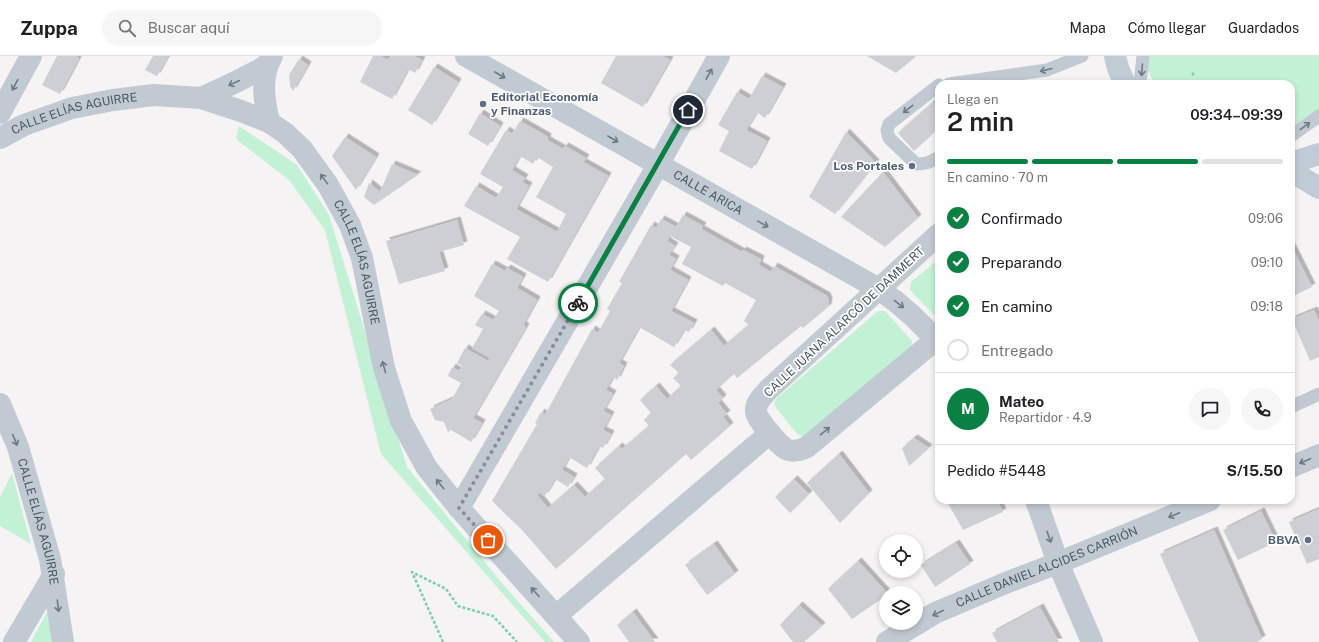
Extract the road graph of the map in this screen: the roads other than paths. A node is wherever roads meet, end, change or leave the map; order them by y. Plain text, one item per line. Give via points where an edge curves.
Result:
1 (30, 56) edge
2 (466, 56) edge
3 (719, 56) edge
4 (1082, 56) edge
5 (1115, 56) edge
6 (1143, 56) edge
7 (269, 61) edge
8 (977, 80) edge
9 (1123, 80) edge
10 (1140, 80) edge
11 (935, 88) edge
12 (201, 98) junction
13 (0, 113) edge
14 (1319, 116) edge
15 (269, 122) junction
16 (1295, 133) edge
17 (0, 138) edge
18 (1319, 154) edge
19 (935, 159) edge
20 (1295, 162) edge
21 (658, 165) junction
22 (1295, 173) edge
23 (1319, 188) edge
24 (935, 238) edge
25 (879, 289) junction
26 (935, 337) edge
27 (935, 342) edge
28 (1319, 394) edge
29 (0, 404) edge
30 (1295, 405) edge
31 (770, 432) junction
32 (1319, 455) edge
33 (1295, 465) edge
34 (1037, 504) edge
35 (1200, 504) edge
36 (459, 508) junction
37 (1058, 563) junction
38 (54, 574) junction
39 (556, 616) junction
40 (14, 642) edge
41 (63, 642) edge
42 (580, 642) edge
43 (887, 642) edge
44 (1092, 642) edge

1 -> 13 street
2 -> 21 street, CALLE ARICA
21 -> 3 street
4 -> 8 lane via 1047,70
5 - 9 main road
6 -> 10 lane
7 -> 12 street via 238,82
7 - 15 street via 264,90
11 -> 19 lane via 889,124 887,130 889,138 916,164
12 - 15 street, CALLE ELÍAS AGUIRRE
12 - 17 street, CALLE ELÍAS AGUIRRE via 154,95 72,108 24,125
16 -> 14 lane
36 -> 15 street, CALLE ELÍAS AGUIRRE via 427,468 402,421 384,368 362,258 350,224 328,185 302,149
18 - 20 main road
21 -> 25 street, CALLE ARICA
21 - 36 street
22 - 23 main road
24 - 25 street, CALLE JUANA ALARCÓ DE DAMMERT
25 -> 26 street, CALLE ARICA via 901,304
25 - 31 street, CALLE JUANA ALARCÓ DE DAMMERT via 762,396 756,411
31 -> 27 street, CALLE JUANA ALARCÓ DE DAMMERT via 786,449 793,451 807,447
28 - 30 lane
29 -> 38 street, CALLE ELÍAS AGUIRRE via 18,447
31 - 39 street
32 -> 33 street
34 -> 37 street
35 -> 37 street, CALLE DANIEL ALCIDES CARRIÓN
39 -> 36 street, CALLE ELÍAS AGUIRRE
37 -> 43 street, CALLE DANIEL ALCIDES CARRIÓN via 935,613
37 - 44 street
38 - 40 street
38 -> 41 street, CALLE ELÍAS AGUIRRE
39 - 42 street, CALLE ELÍAS AGUIRRE

